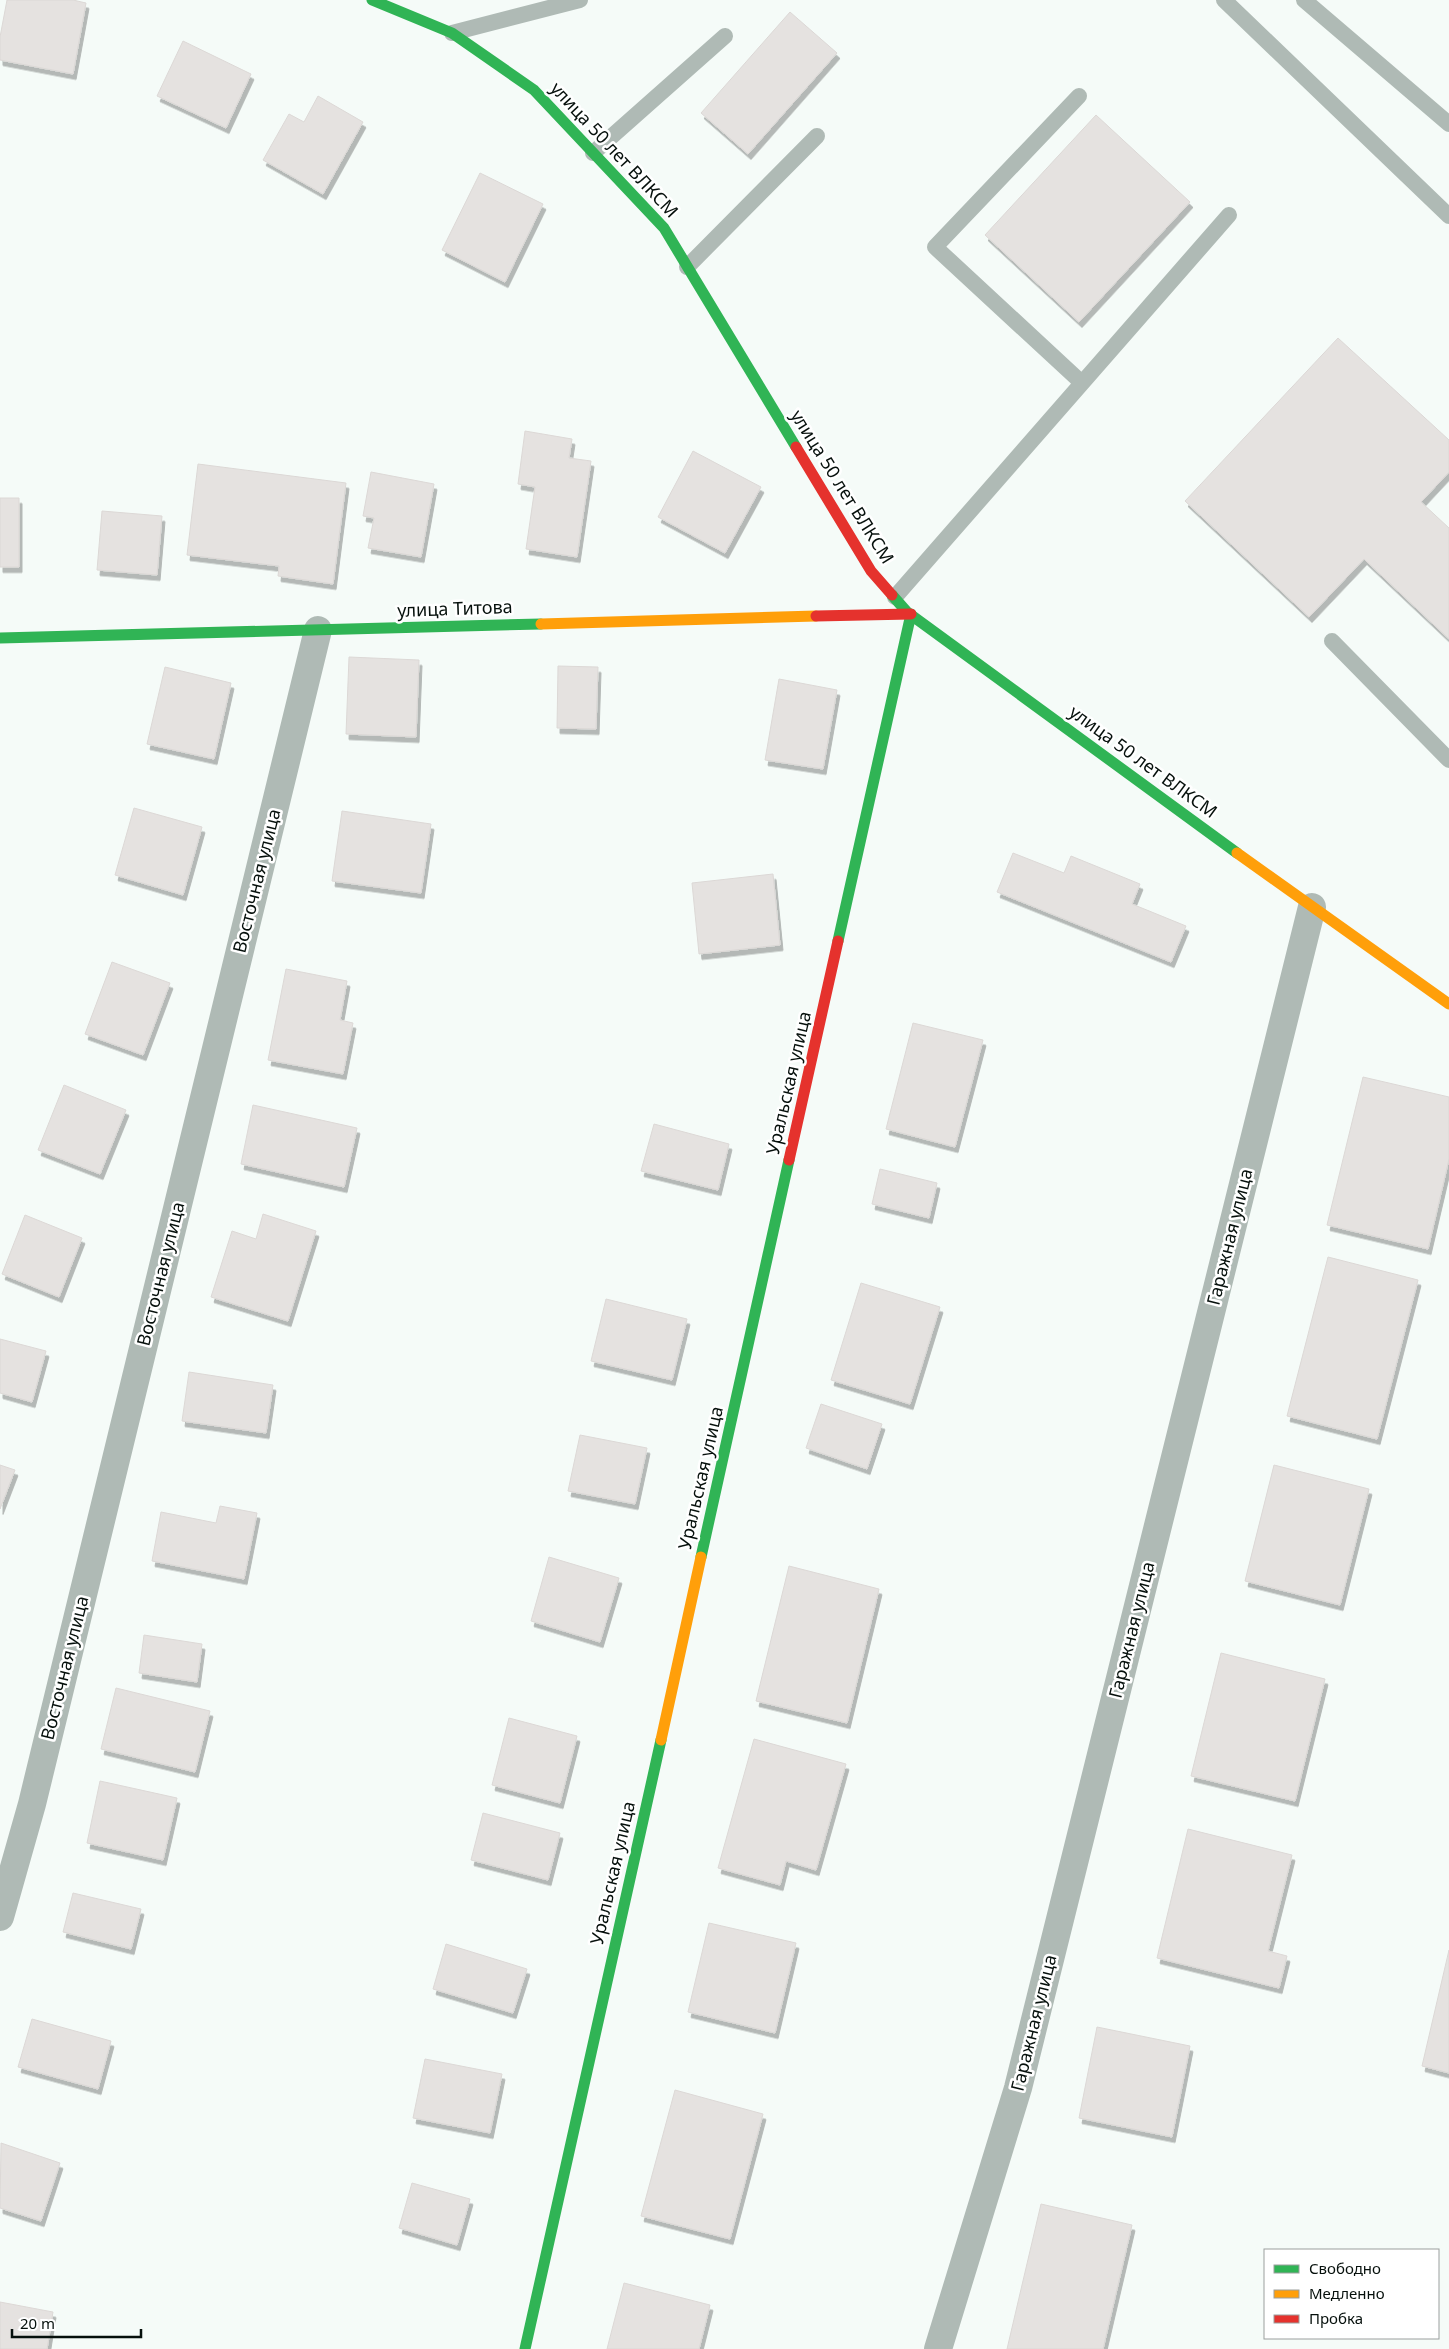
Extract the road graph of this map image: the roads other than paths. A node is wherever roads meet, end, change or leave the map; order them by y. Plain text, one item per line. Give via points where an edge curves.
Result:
1 (372, 0) edge
2 (580, 0) edge
3 (1224, 0) edge
4 (1304, 0) edge
5 (452, 33) junction
6 (726, 36) dead end
7 (1079, 96) dead end
8 (1449, 124) edge
9 (817, 136) dead end
10 (593, 153) junction
11 (1229, 215) dead end
12 (1449, 216) edge
13 (687, 267) junction
14 (1082, 383) junction
15 (895, 597) junction
16 (911, 614) junction
17 (318, 630) junction
18 (0, 638) edge
19 (1332, 641) dead end
20 (1449, 760) edge
21 (1312, 907) junction
22 (1449, 1004) edge
23 (0, 1917) edge
24 (525, 2349) edge
25 (938, 2349) edge

1 - 5 street, улица 50 лет ВЛКСМ
2 - 5 lane
3 - 12 lane
4 - 8 lane
5 - 10 street, улица 50 лет ВЛКСМ via 534,90
6 - 10 lane
7 - 14 lane via 935,247
9 - 13 lane
10 - 13 street, улица 50 лет ВЛКСМ via 664,228
11 - 14 lane
13 - 15 street, улица 50 лет ВЛКСМ via 871,571
14 - 15 lane
15 - 16 street, улица 50 лет ВЛКСМ
16 - 17 street, улица Титова
16 - 21 street, улица 50 лет ВЛКСМ
16 - 24 street, Уральская улица
17 - 18 street, улица Титова
17 - 23 street, Восточная улица via 32,1804
19 - 20 lane
21 - 22 street, улица 50 лет ВЛКСМ
21 - 25 street, Гаражная улица via 1018,2088

